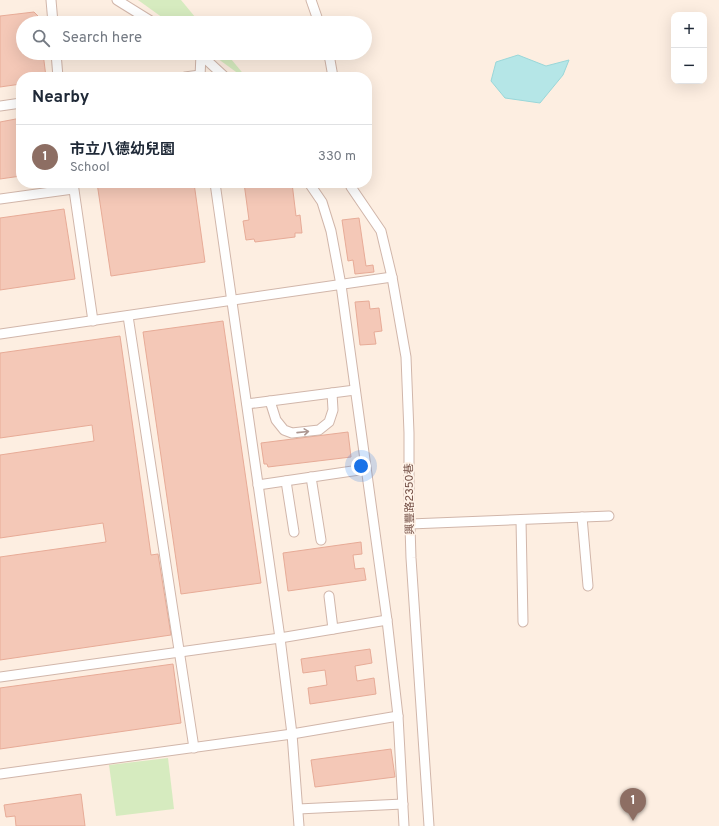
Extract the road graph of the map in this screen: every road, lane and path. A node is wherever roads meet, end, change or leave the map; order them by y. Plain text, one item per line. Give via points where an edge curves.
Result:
1 (51, 0) edge
2 (117, 0) edge
3 (311, 0) edge
4 (52, 16) edge
5 (143, 16) edge
6 (317, 16) edge
7 (57, 60) edge
8 (200, 60) edge
9 (207, 60) edge
10 (330, 60) edge
11 (58, 72) edge
12 (200, 72) edge
13 (220, 72) edge
14 (332, 72) edge
15 (16, 104) edge
16 (0, 106) edge
17 (62, 188) edge
18 (73, 188) edge
19 (216, 188) edge
20 (312, 188) edge
21 (352, 188) edge
22 (0, 199) edge
23 (392, 277) junction
24 (341, 285) junction
25 (232, 300) junction
26 (128, 316) junction
27 (93, 321) junction
28 (0, 334) edge
29 (355, 390) junction
30 (332, 393) junction
31 (270, 401) junction
32 (247, 404) junction
33 (366, 469) junction
34 (310, 477) junction
35 (286, 481) junction
36 (258, 485) junction
37 (610, 516) dead end
38 (582, 517) junction
39 (521, 520) junction
40 (410, 524) junction
41 (294, 532) dead end
42 (321, 540) dead end
43 (588, 586) dead end
44 (329, 596) dead end
45 (387, 620) junction
46 (523, 622) dead end
47 (333, 629) junction
48 (280, 638) junction
49 (179, 652) junction
50 (0, 677) edge
51 (398, 716) junction
52 (292, 734) junction
53 (194, 748) junction
54 (0, 774) edge
55 (403, 804) junction
56 (298, 809) junction
57 (300, 826) edge
58 (404, 826) edge
59 (429, 826) edge

1 - 4 street
2 - 5 street
3 - 6 street
7 - 11 street
8 - 12 street
9 - 13 street
10 - 14 street
15 - 16 street
17 - 22 street
18 - 27 street
19 - 25 street
20 - 24 street via 322,202 327,217
21 - 23 street, 興豐路2350巷 via 381,231
23 - 24 street
23 - 40 street, 興豐路2350巷 via 406,357
24 - 25 street
24 - 29 street
25 - 26 street
25 - 32 street
26 - 27 street
26 - 49 street
27 - 28 street
29 - 30 street
29 - 33 street
30 - 31 street
31 -> 30 street via 276,420 284,430 292,433 319,430 329,422 333,410
31 - 32 street
32 - 36 street
33 - 34 street
33 - 45 street
34 - 35 street
34 - 42 street
35 - 36 street
35 - 41 street
36 - 48 street
37 - 38 street
38 - 39 street
38 - 43 street
39 - 40 street
39 - 46 street
40 - 59 street, 興豐路2350巷
44 - 47 street
45 - 47 street
45 - 51 street
47 - 48 street
48 - 49 street
48 - 52 street
49 - 50 street
49 - 53 street
51 - 52 street
51 - 55 street
52 - 53 street
52 - 56 street
53 - 54 street
55 - 56 street
55 - 58 street
56 - 57 street

